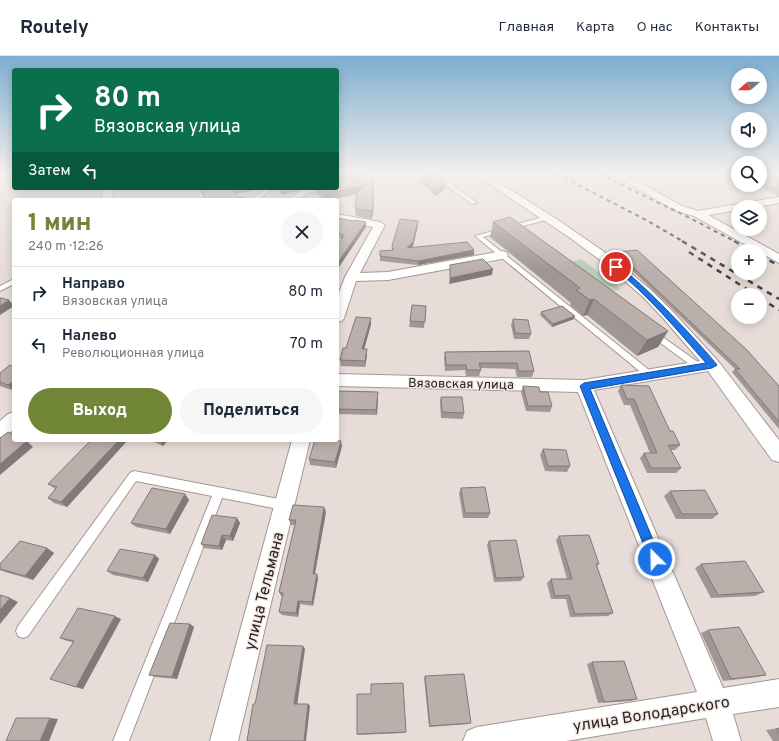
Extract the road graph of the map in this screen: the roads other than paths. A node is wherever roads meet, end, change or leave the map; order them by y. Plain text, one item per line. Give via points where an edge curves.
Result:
1 (528, 206) edge
2 (674, 206) edge
3 (731, 208) edge
4 (698, 214) junction
5 (339, 217) edge
6 (547, 218) junction
7 (502, 255) junction
8 (779, 259) edge
9 (350, 277) junction
10 (12, 282) edge
11 (0, 289) edge
12 (339, 311) edge
13 (649, 330) edge
14 (706, 366) junction
15 (651, 376) junction
16 (339, 380) edge
17 (584, 386) junction
18 (12, 421) edge
19 (0, 431) edge
20 (300, 442) edge
21 (779, 454) edge
22 (220, 493) junction
23 (284, 505) junction
24 (23, 632) dead end
25 (779, 693) edge
26 (715, 702) junction
27 (120, 741) edge
28 (224, 741) edge
29 (476, 741) edge
30 (727, 741) edge

1 - 6 street
2 - 4 street
3 - 4 street
4 - 8 street
5 - 9 street via 380,225
6 - 7 lane via 513,230 478,236
6 - 14 street via 627,275 663,310
7 - 9 street via 388,276
7 - 15 lane
9 - 12 street
10 - 11 lane
13 - 14 lane
14 - 15 street, Вязовская улица
14 - 21 street
15 - 17 street, Вязовская улица
16 - 17 street, Вязовская улица
17 - 26 street
18 - 19 street
20 - 23 street, улица Тельмана
22 - 23 lane
22 - 24 lane via 134,476
22 - 27 lane
23 - 28 street, улица Тельмана
25 - 26 street, улица Володарского
26 - 29 street, улица Володарского
26 - 30 street

